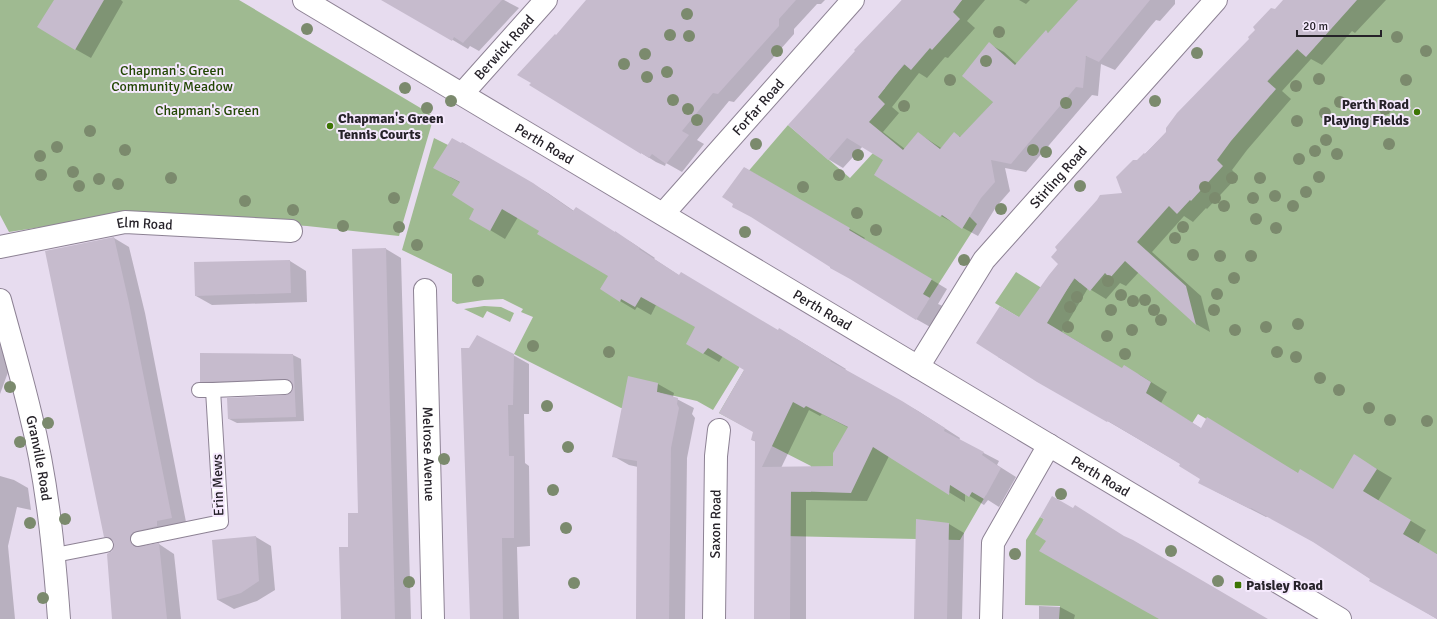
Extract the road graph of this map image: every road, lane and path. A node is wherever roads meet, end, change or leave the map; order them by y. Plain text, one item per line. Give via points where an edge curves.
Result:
1 (304, 0) edge
2 (546, 0) edge
3 (853, 0) edge
4 (1216, 0) edge
5 (462, 94) junction
6 (663, 214) junction
7 (291, 231) dead end
8 (0, 247) edge
9 (425, 290) dead end
10 (0, 300) edge
11 (918, 367) junction
12 (284, 387) dead end
13 (199, 390) dead end
14 (213, 390) junction
15 (719, 430) dead end
16 (1049, 445) junction
17 (138, 539) dead end
18 (106, 545) dead end
19 (55, 555) junction
20 (59, 619) edge
21 (433, 619) edge
22 (714, 619) edge
23 (991, 619) edge
24 (1340, 619) edge

1 - 5 street, Perth Road
2 - 5 street, Berwick Road
3 - 6 street, Forfar Road
4 - 11 street, Stirling Road via 984,260
5 - 6 street, Perth Road
6 - 11 street, Perth Road
7 - 8 street, Elm Road via 125,222
9 - 21 street, Melrose Avenue
10 - 19 street, Granville Road via 31,413
11 - 16 street, Perth Road
12 - 14 lane
13 - 14 lane
14 - 17 lane, Erin Mews via 221,522
15 - 22 street, Saxon Road via 716,456
16 - 23 street via 993,543
16 - 24 street, Perth Road
18 - 19 lane
19 - 20 street, Granville Road

